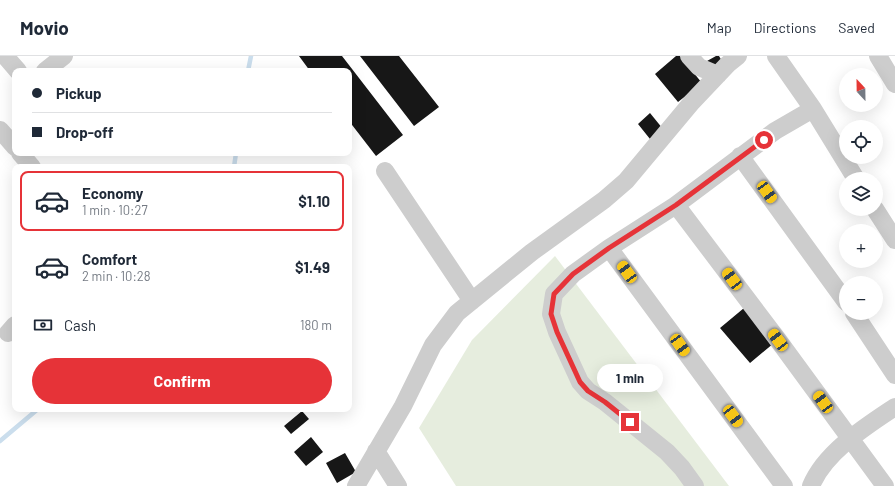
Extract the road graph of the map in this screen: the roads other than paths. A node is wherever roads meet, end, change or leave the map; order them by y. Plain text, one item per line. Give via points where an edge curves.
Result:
1 (5, 56) edge
2 (64, 56) edge
3 (689, 56) edge
4 (738, 56) edge
5 (776, 56) edge
6 (878, 56) edge
7 (15, 68) edge
8 (49, 68) edge
9 (718, 75) junction
10 (895, 84) edge
11 (813, 109) junction
12 (0, 130) edge
13 (12, 144) edge
14 (23, 156) edge
15 (740, 156) junction
16 (29, 164) edge
17 (385, 171) dead end
18 (852, 172) edge
19 (676, 205) junction
20 (880, 216) edge
21 (895, 240) edge
22 (609, 248) junction
23 (839, 292) edge
24 (472, 301) junction
25 (859, 320) edge
26 (895, 376) edge
27 (895, 407) edge
28 (850, 439) junction
29 (376, 451) junction
30 (356, 486) edge
31 (398, 486) edge
32 (695, 486) edge
33 (784, 486) edge
34 (811, 486) edge
35 (885, 486) edge

1 - 7 street
2 - 8 street
3 - 9 street via 698,67
4 - 9 street
5 - 11 street
6 - 10 street
9 - 24 street via 626,181
11 - 15 street via 775,131
11 - 18 street
12 - 13 street
14 - 16 street
15 - 19 street
15 - 23 street
17 - 24 street
19 - 22 street
19 - 28 street
20 - 21 street
22 - 32 street via 573,274 554,294 551,314 557,332 580,382 588,391 667,452
22 - 33 street
24 - 29 street via 457,313 433,345 403,406
25 - 26 street
27 - 28 street
28 - 34 street via 827,461
28 - 35 street
29 - 30 street
29 - 31 street

